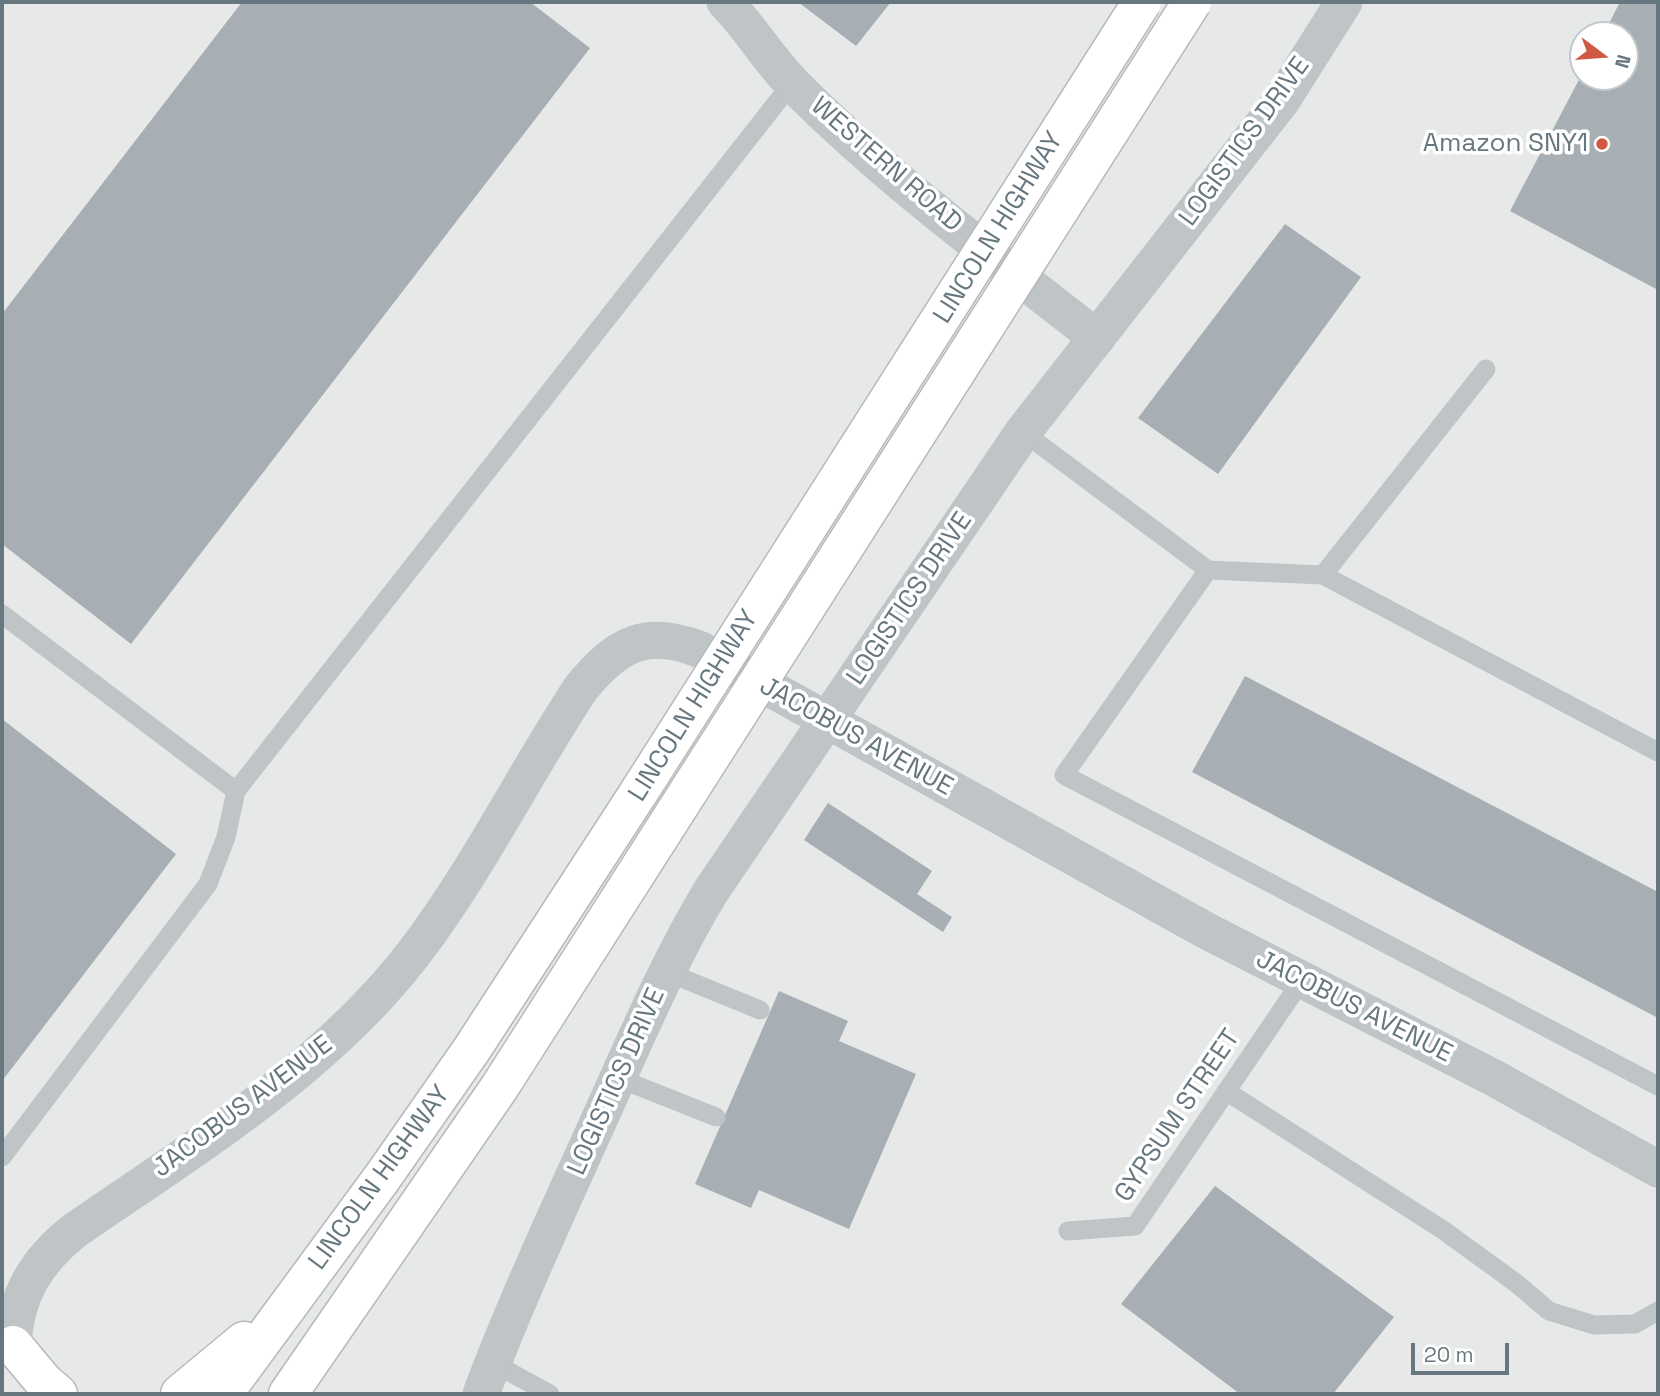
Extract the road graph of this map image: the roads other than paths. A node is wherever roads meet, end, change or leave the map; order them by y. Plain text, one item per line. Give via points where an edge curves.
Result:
1 (725, 2) edge
2 (1142, 2) edge
3 (1192, 2) edge
4 (1344, 2) edge
5 (792, 83) junction
6 (1097, 338) junction
7 (1486, 369) dead end
8 (1023, 432) junction
9 (1208, 570) junction
10 (1324, 575) junction
11 (2, 614) edge
12 (827, 721) junction
13 (1658, 752) edge
14 (236, 791) junction
15 (667, 972) junction
16 (1302, 980) junction
17 (760, 1010) dead end
18 (618, 1078) junction
19 (1658, 1086) edge
20 (1227, 1091) junction
21 (716, 1117) dead end
22 (2, 1157) edge
23 (1658, 1169) edge
24 (1068, 1231) dead end
25 (288, 1304) junction
26 (1658, 1311) edge
27 (13, 1345) junction
28 (322, 1346) junction
29 (487, 1379) edge
30 (24, 1394) edge
31 (58, 1394) edge
32 (180, 1394) edge
33 (223, 1394) edge
34 (288, 1394) edge
35 (298, 1394) edge
36 (550, 1394) edge

1 - 5 street, WESTERN ROAD
2 - 25 highway, LINCOLN HIGHWAY, bridge via 472,1049
3 - 28 highway, LINCOLN HIGHWAY, bridge via 499,1088
4 - 6 street, LOGISTICS DRIVE via 1282,100
5 - 6 street, WESTERN ROAD via 912,192
5 - 14 lane
6 - 8 street, LOGISTICS DRIVE
7 - 10 lane
8 - 9 lane
8 - 12 street, LOGISTICS DRIVE
9 - 10 lane
9 - 19 lane via 1064,775
10 - 13 lane
11 - 14 lane
12 - 15 street, LOGISTICS DRIVE via 711,891
12 - 16 street, JACOBUS AVENUE
12 - 27 street, JACOBUS AVENUE via 701,650 672,640 639,642 609,658 569,706 469,876 381,992 275,1090 55,1247 23,1291
14 - 22 lane via 226,837 208,884
15 - 17 lane
15 - 18 street, LOGISTICS DRIVE
16 - 20 lane, GYPSUM STREET
16 - 23 street, JACOBUS AVENUE
18 - 21 lane
18 - 29 street, LOGISTICS DRIVE
20 - 24 lane, GYPSUM STREET via 1135,1226
20 - 26 lane via 1443,1230 1549,1311 1594,1325 1636,1324
25 - 32 highway
25 - 33 highway, LINCOLN HIGHWAY
27 - 30 highway
27 - 31 highway
28 - 34 highway, LINCOLN HIGHWAY
28 - 35 highway
29 - 36 lane

